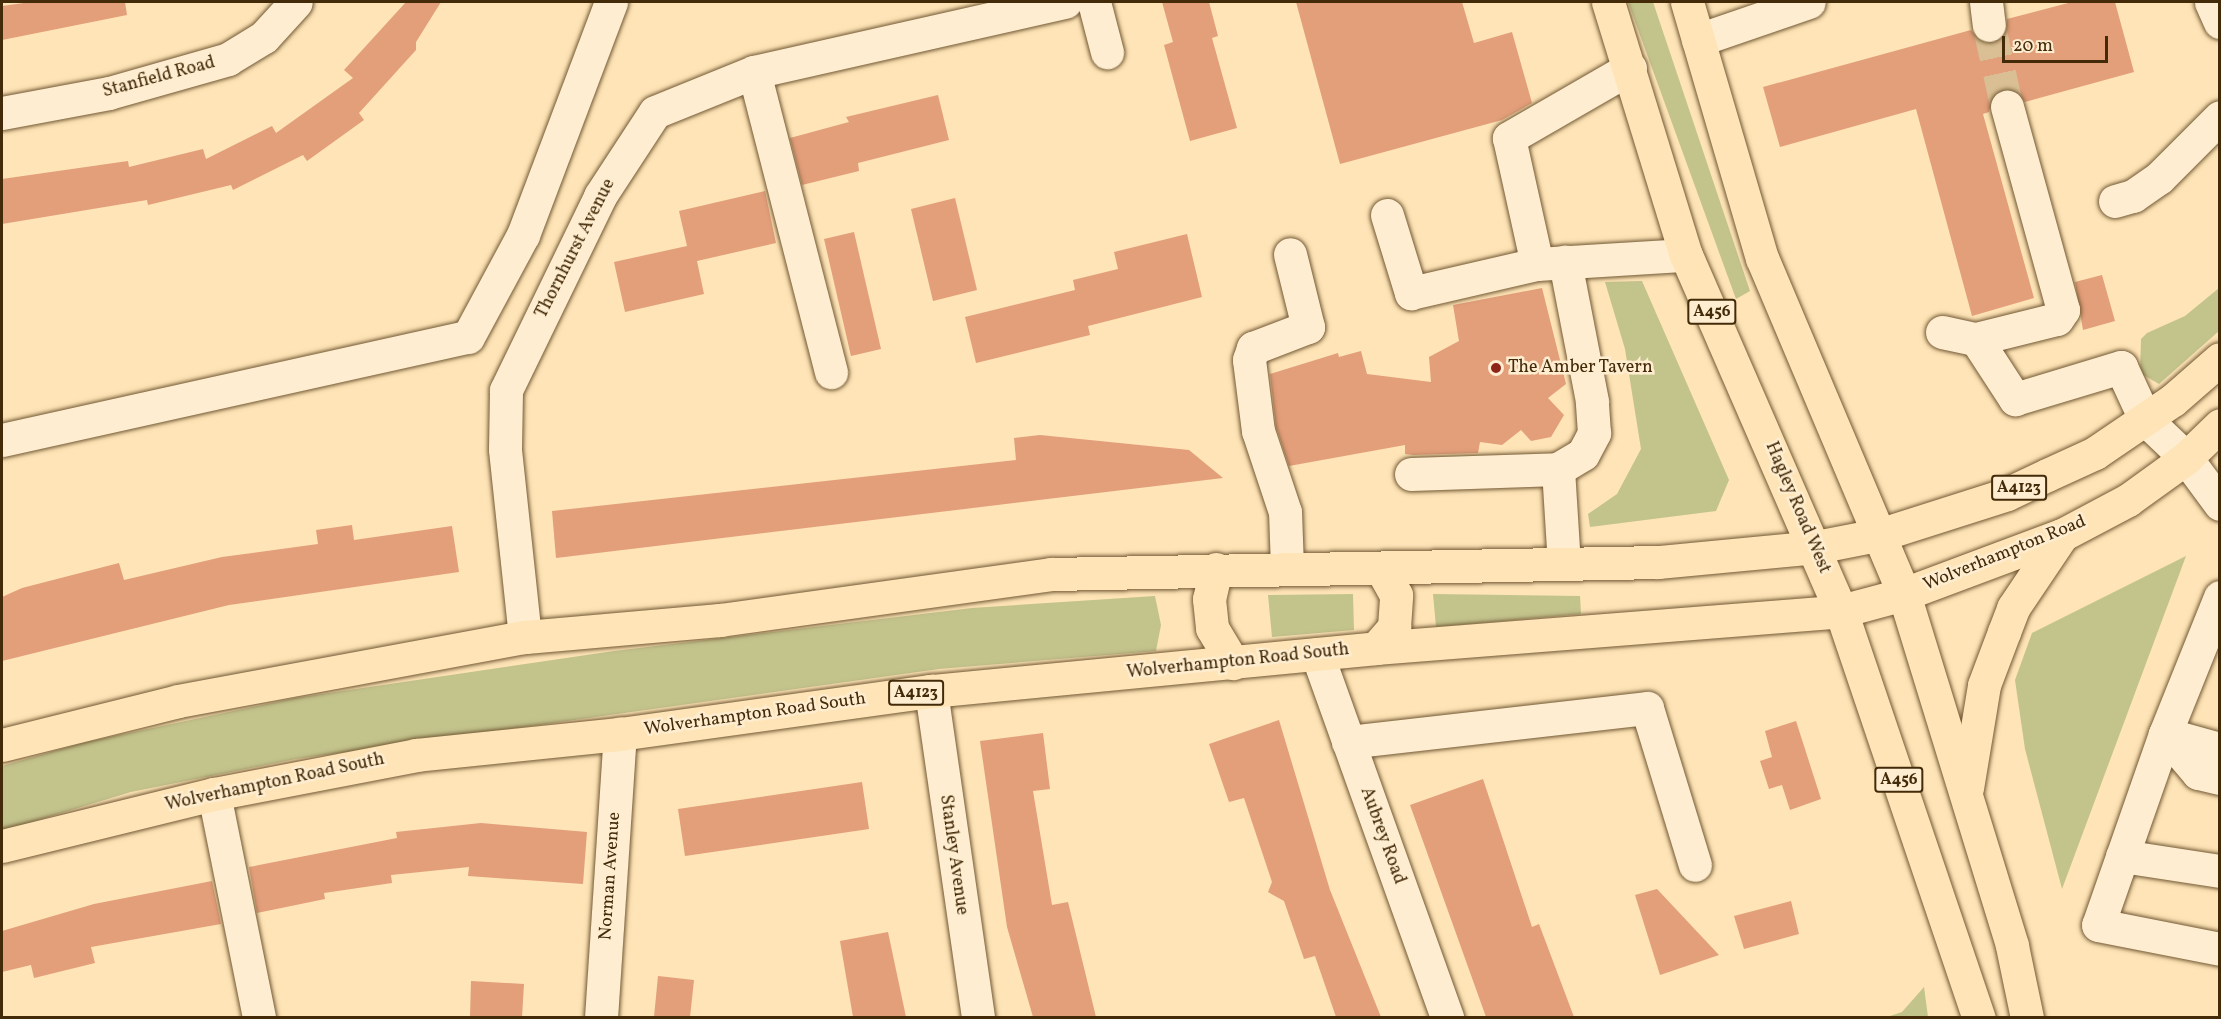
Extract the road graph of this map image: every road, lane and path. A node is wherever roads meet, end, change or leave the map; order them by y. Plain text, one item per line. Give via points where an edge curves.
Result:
1 (296, 2) edge
2 (611, 2) edge
3 (1065, 2) edge
4 (1094, 2) edge
5 (1608, 2) edge
6 (1687, 2) edge
7 (1809, 2) edge
8 (2211, 2) edge
9 (2220, 22) edge
10 (1698, 40) junction
11 (1107, 52) dead end
12 (1630, 68) junction
13 (754, 72) junction
14 (2007, 107) tunnel mouth
15 (2, 113) edge
16 (2220, 117) edge
17 (2115, 201) dead end
18 (1388, 215) dead end
19 (1290, 254) dead end
20 (1686, 255) junction
21 (1551, 263) junction
22 (1942, 332) dead end
23 (1977, 339) junction
24 (2220, 359) edge
25 (831, 372) dead end
26 (2145, 419) junction
27 (2220, 425) edge
28 (2, 440) edge
29 (2186, 458) junction
30 (1558, 469) junction
31 (1411, 474) dead end
32 (2220, 504) edge
33 (1882, 534) junction
34 (2062, 535) junction
35 (1815, 547) junction
36 (1564, 564) junction
37 (1287, 568) junction
38 (1381, 568) junction
39 (1216, 569) junction
40 (1905, 594) junction
41 (2220, 597) edge
42 (1841, 611) junction
43 (525, 637) junction
44 (1376, 648) junction
45 (1317, 654) junction
46 (1233, 663) junction
47 (931, 691) junction
48 (620, 734) junction
49 (2165, 734) junction
50 (1348, 742) junction
51 (2, 745) edge
52 (2220, 749) edge
53 (2220, 778) edge
54 (214, 794) junction
55 (1966, 796) junction
56 (2, 846) edge
57 (2122, 856) junction
58 (1695, 865) dead end
59 (2220, 871) edge
60 (2220, 949) edge
61 (259, 1017) edge
62 (601, 1017) edge
63 (978, 1017) edge
64 (1447, 1017) edge
65 (1979, 1017) edge
66 (2027, 1017) edge

1 - 15 street, Stanfield Road via 264,37 228,59 109,93
2 - 28 street via 523,235 468,337
3 - 13 street, Thornhurst Avenue
4 - 11 street
5 - 12 main road, Hagley Road West / A456
6 - 10 main road
7 - 10 street
8 - 9 street
10 - 33 main road via 1762,258
12 - 20 main road, Hagley Road West / A456
12 - 21 street via 1509,138
13 - 25 street
13 - 43 street, Thornhurst Avenue via 655,112 600,196 506,390 505,449
14 - 23 street via 2063,310 2057,319
16 - 17 street via 2159,178 2133,196
18 - 21 street via 1411,293
19 - 37 street via 1308,327 1253,348 1249,360 1258,431 1285,512
20 - 21 street
20 - 35 main road, Hagley Road West / A456
21 - 30 street via 1592,401 1594,433 1583,454
22 - 23 street
23 - 26 street via 2015,399 2121,367
24 - 26 main road, A4123
26 - 29 street
26 - 33 main road, A4123 via 2095,453 2007,494
27 - 29 main road, Wolverhampton Road
29 - 32 street
29 - 34 main road, Wolverhampton Road via 2128,500
30 - 31 street
30 - 36 street
33 - 35 main road
33 - 40 main road
34 - 40 main road, Wolverhampton Road
34 - 55 main road via 2013,608 1984,685
35 - 36 main road via 1668,561
35 - 42 main road, Hagley Road West / A456
36 - 38 main road
37 - 38 main road
37 - 39 main road
38 - 44 main road via 1396,595 1394,627
39 - 43 main road via 1051,574 720,620
39 - 46 main road via 1209,599 1212,628
40 - 42 main road, Wolverhampton Road
40 - 55 main road
41 - 49 street
42 - 44 main road, Wolverhampton Road South / A4123
42 - 65 main road, Hagley Road West / A456
43 - 51 main road via 178,701
44 - 45 main road, Wolverhampton Road South / A4123
45 - 46 main road, Wolverhampton Road South / A4123
45 - 50 street, Aubrey Road
46 - 47 main road, Wolverhampton Road South / A4123
47 - 48 main road, Wolverhampton Road South / A4123
47 - 63 street, Stanley Avenue
48 - 54 main road, Wolverhampton Road South / A4123 via 416,755
48 - 62 street, Norman Avenue
49 - 52 street
49 - 53 street via 2198,773
49 - 57 street
50 - 58 street via 1647,708
50 - 64 street, Aubrey Road
54 - 56 main road, Wolverhampton Road South / A4123
54 - 61 street
55 - 66 main road via 2012,946
57 - 59 street
57 - 60 street via 2098,926

